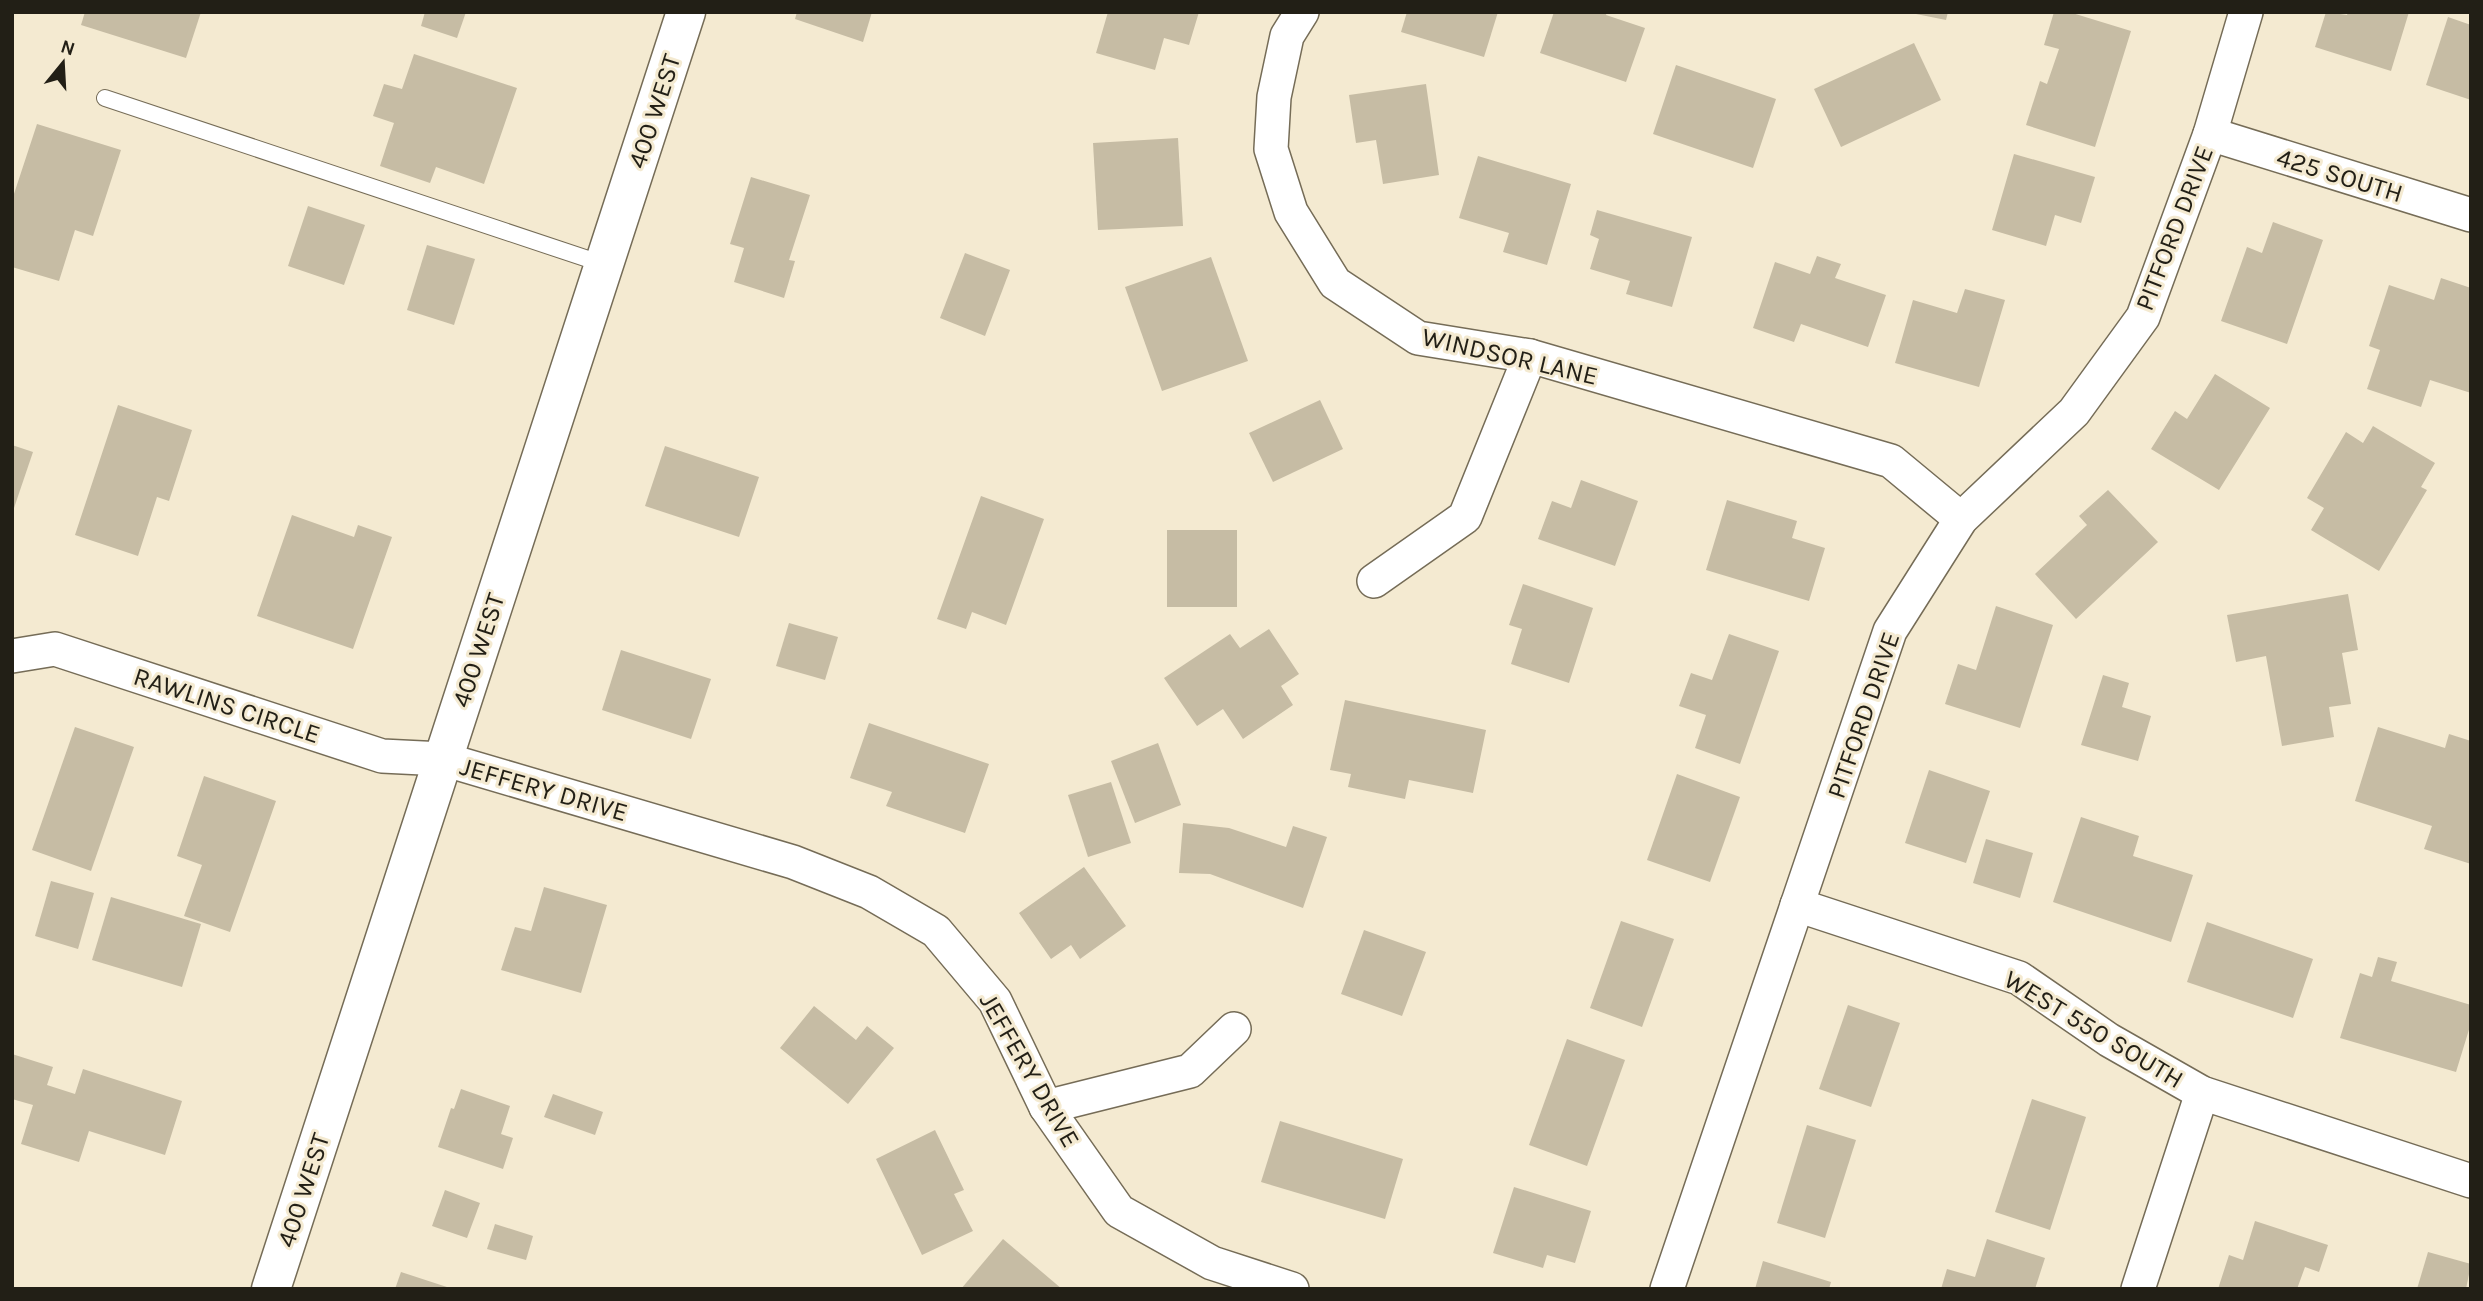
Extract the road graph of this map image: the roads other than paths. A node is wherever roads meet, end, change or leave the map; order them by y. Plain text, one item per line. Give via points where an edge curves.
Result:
1 (686, 12) edge
2 (1303, 12) edge
3 (2246, 12) edge
4 (105, 98) dead end
5 (2210, 134) junction
6 (2471, 215) edge
7 (603, 264) junction
8 (1530, 356) junction
9 (1961, 519) junction
10 (1374, 581) dead end
11 (12, 656) edge
12 (443, 759) junction
13 (1797, 905) junction
14 (1234, 1028) dead end
15 (2202, 1093) junction
16 (1046, 1107) junction
17 (2471, 1181) edge
18 (271, 1289) edge
19 (1292, 1289) edge
20 (1667, 1289) edge
21 (2138, 1289) edge

1 - 7 main road, 400 WEST
2 - 8 street, WINDSOR LANE via 1287,36 1274,97 1271,149 1291,212 1335,283 1418,338
3 - 5 street, PITFORD DRIVE
4 - 7 lane
5 - 6 street, 425 SOUTH
5 - 9 street, PITFORD DRIVE via 2143,317 2074,412
7 - 12 main road, 400 WEST
8 - 9 street, WINDSOR LANE via 1891,461
8 - 10 street via 1465,517
9 - 13 street, PITFORD DRIVE via 1890,631
11 - 12 street, RAWLINS CIRCLE via 55,649 382,756
12 - 16 street, JEFFERY DRIVE via 793,862 869,892 936,931 995,1002
12 - 18 main road, 400 WEST
13 - 15 street, WEST 550 SOUTH via 2019,978 2109,1040
13 - 20 street, PITFORD DRIVE
14 - 16 street via 1190,1071
15 - 17 street, WEST 550 SOUTH
15 - 21 street
16 - 19 street, JEFFERY DRIVE via 1119,1211 1212,1264

